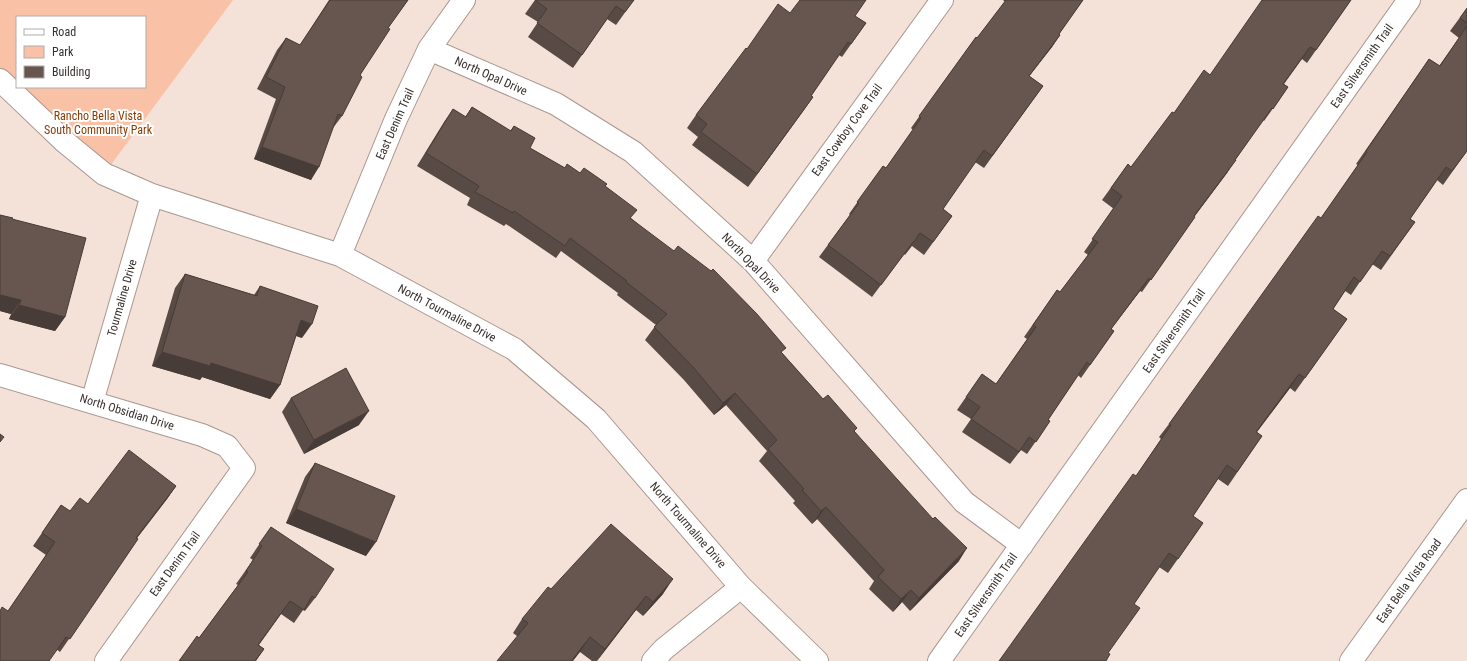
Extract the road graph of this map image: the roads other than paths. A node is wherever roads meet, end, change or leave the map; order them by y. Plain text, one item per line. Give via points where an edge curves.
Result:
1 (464, 0) edge
2 (942, 0) edge
3 (1409, 0) edge
4 (429, 49) junction
5 (0, 80) edge
6 (152, 195) junction
7 (340, 255) junction
8 (753, 261) junction
9 (0, 374) edge
10 (92, 402) junction
11 (244, 468) joint
12 (1467, 500) edge
13 (1022, 544) junction
14 (741, 587) junction
15 (106, 661) edge
16 (654, 661) edge
17 (817, 661) edge
18 (939, 661) edge
19 (1351, 661) edge

1 - 4 street, East Denim Trail
2 - 8 street, East Cowboy Cove Trail
3 - 13 street, East Silversmith Trail
4 - 7 street, East Denim Trail via 396,119
4 - 8 street, North Opal Drive via 556,104 633,152
5 - 6 street, North Tourmaline Drive via 65,142 104,174
6 - 7 street, North Tourmaline Drive
6 - 10 street, Tourmaline Drive
7 - 14 street, North Tourmaline Drive via 514,349 596,419
8 - 13 street, North Opal Drive via 964,502
9 - 10 street, North Obsidian Drive
10 - 11 street, North Obsidian Drive via 202,435 227,446
11 - 15 street, East Denim Trail
12 - 19 street, East Bella Vista Road
13 - 18 street, East Silversmith Trail
14 - 16 street
14 - 17 street, North Tourmaline Drive

